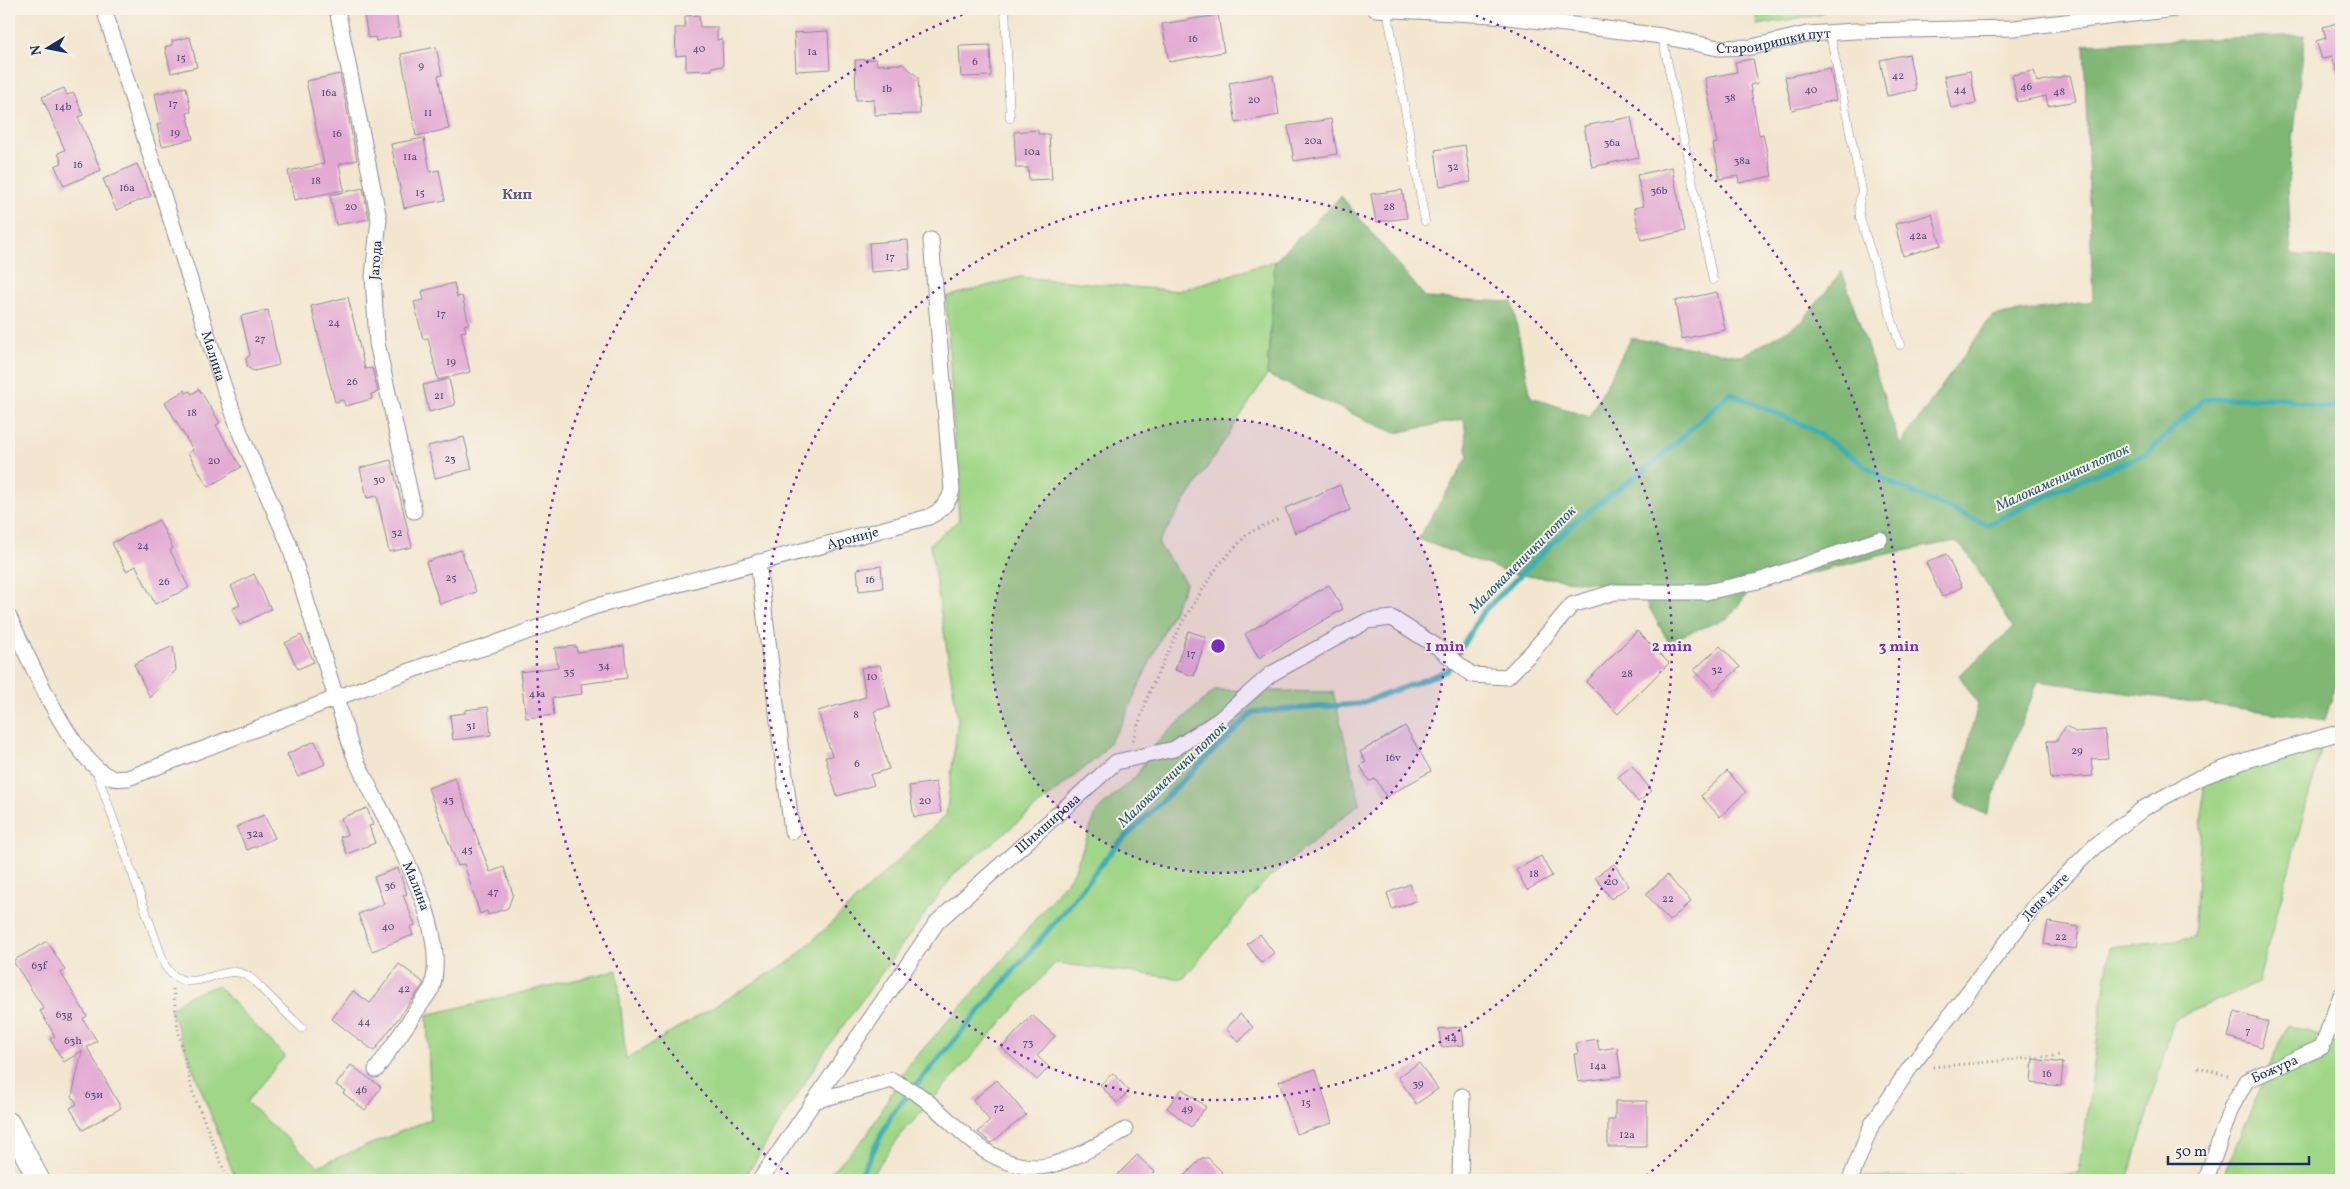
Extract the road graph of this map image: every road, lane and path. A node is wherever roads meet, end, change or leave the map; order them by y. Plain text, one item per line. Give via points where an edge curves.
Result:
1 (104, 9) edge
2 (337, 9) edge
3 (1005, 9) edge
4 (1375, 9) edge
5 (1387, 9) edge
6 (2174, 9) edge
7 (1830, 33) junction
8 (1662, 36) junction
9 (1010, 118) dead end
10 (1425, 221) dead end
11 (931, 240) dead end
12 (1713, 280) dead end
13 (1900, 344) dead end
14 (414, 511) dead end
15 (1278, 519) dead end
16 (1880, 539) dead end
17 (758, 562) junction
18 (9, 617) edge
19 (336, 698) junction
20 (2341, 732) edge
21 (1116, 762) junction
22 (95, 766) junction
23 (792, 830) dead end
24 (172, 976) junction
25 (2341, 995) edge
26 (302, 1028) dead end
27 (2062, 1055) dead end
28 (2198, 1067) dead end
29 (1909, 1069) junction
30 (376, 1070) dead end
31 (2246, 1081) junction
32 (1462, 1096) dead end
33 (814, 1101) junction
34 (9, 1123) edge
35 (1125, 1130) dead end
36 (40, 1180) edge
37 (228, 1180) edge
38 (760, 1180) edge
39 (1460, 1180) edge
40 (1850, 1180) edge
41 (2206, 1180) edge

1 - 19 street, Малина via 223,384 241,435 289,544
2 - 14 street, Јагода via 379,219 373,276 377,343
3 - 9 lane
4 - 5 street, Староиришки пут
5 - 8 street, Староиришки пут via 1493,15
5 - 10 lane
6 - 7 street, Староиришки пут via 2014,28
7 - 8 street, Староиришки пут via 1807,34 1744,48 1718,48
7 - 13 lane via 1862,191 1860,218
8 - 12 lane
11 - 17 street, Ароније via 952,490 948,502 929,517
15 - 21 path via 1247,534 1217,567 1184,618 1150,690 1135,738
16 - 21 street, Шимширова via 1758,581 1706,592 1615,592 1572,605 1507,677 1472,675 1436,646 1392,618 1368,621 1270,674 1219,720 1174,749
17 - 19 street, Ароније via 593,608
17 - 23 street
18 - 22 street via 62,722
19 - 22 street via 128,778 111,778
19 - 30 street, Малина via 356,758 421,896 437,958 432,988
20 - 29 street, Лепе кате via 2199,778 2144,808 2095,846 2032,908
21 - 33 street, Шимширова via 937,922
22 - 24 lane via 165,966
24 - 26 lane via 182,982 230,972 249,976
24 - 37 path via 178,1029 192,1090
25 - 31 street, Божура via 2322,1047
27 - 29 path
28 - 31 path
29 - 40 street, Лепе кате via 1872,1124
31 - 41 street, Божура via 2231,1108
32 - 39 street
33 - 35 street via 892,1080 919,1095 965,1137 1003,1161 1038,1167 1069,1159
33 - 38 street, Шимширова
34 - 36 main road

